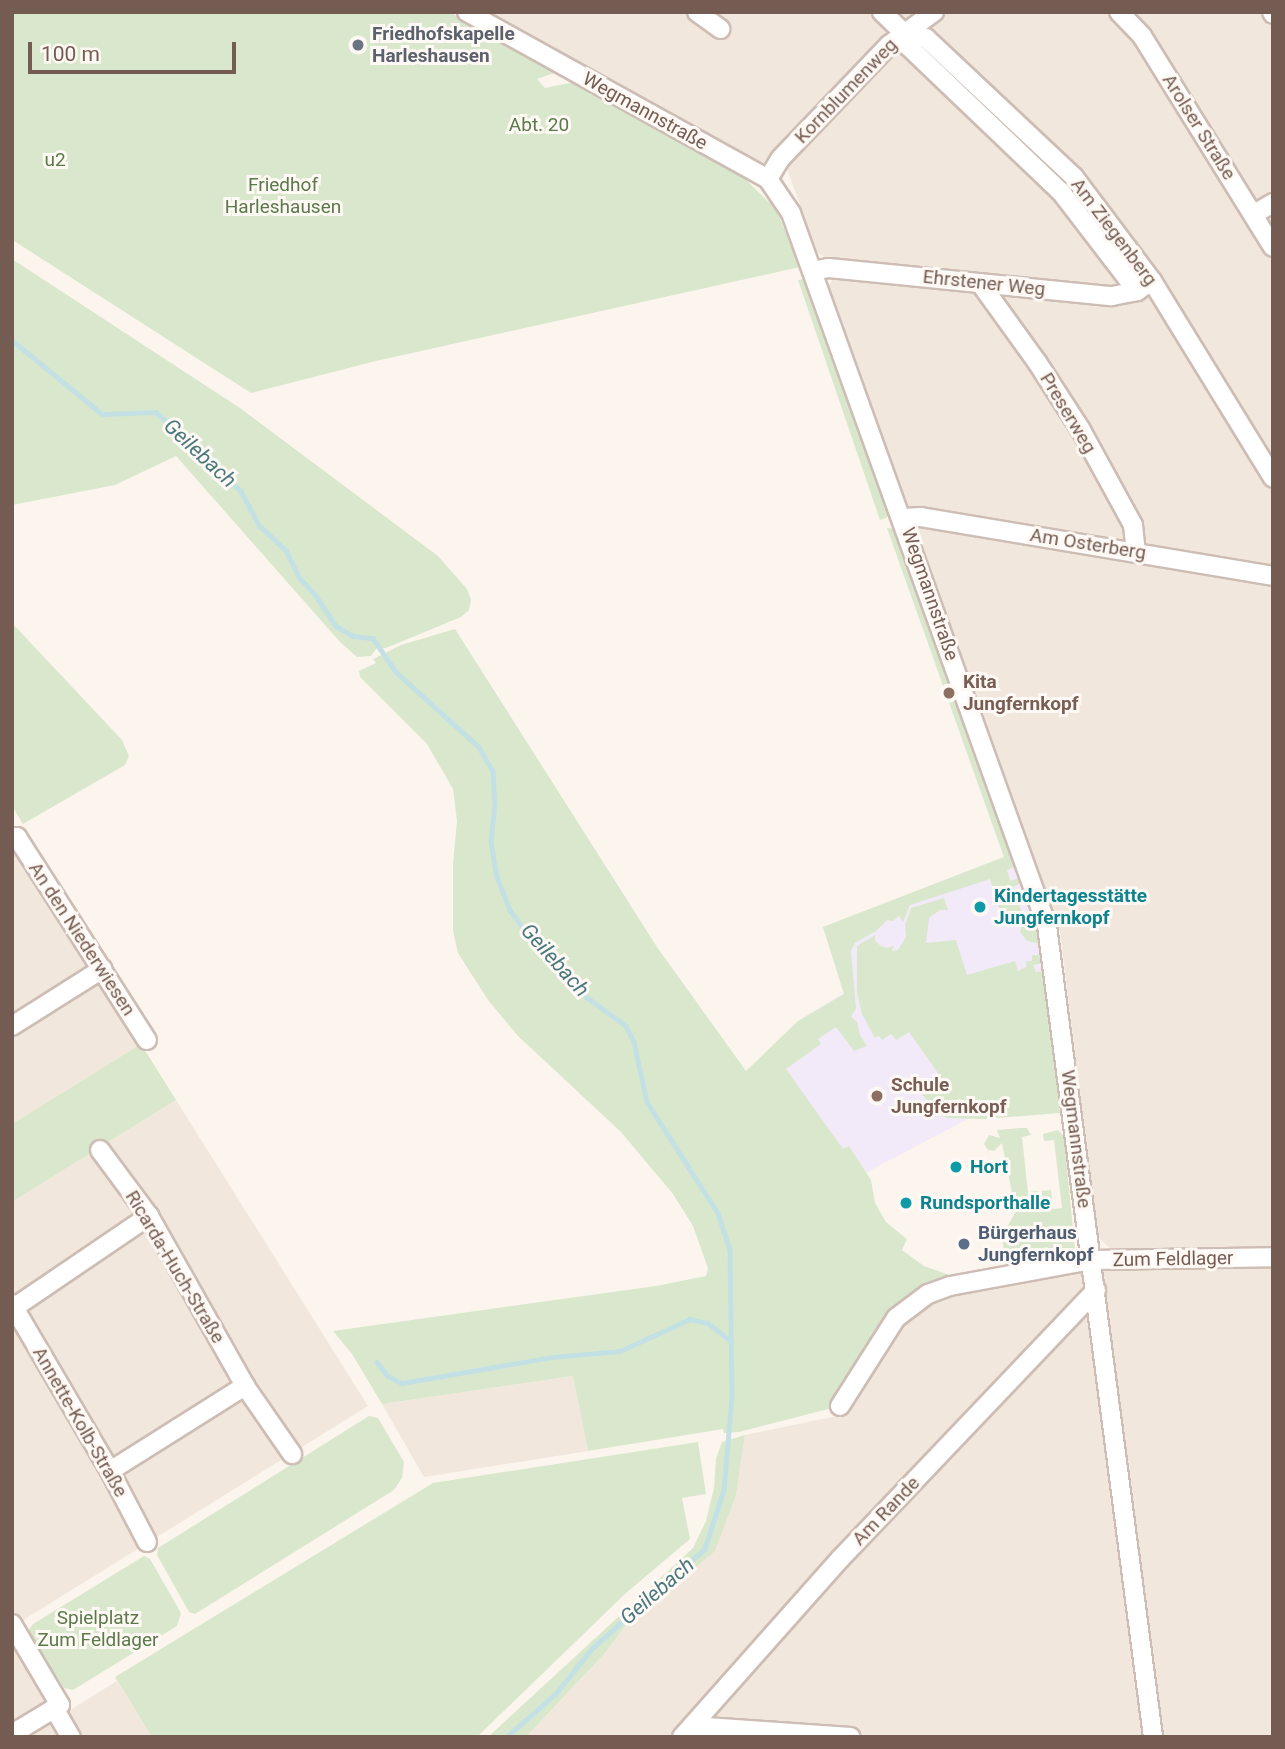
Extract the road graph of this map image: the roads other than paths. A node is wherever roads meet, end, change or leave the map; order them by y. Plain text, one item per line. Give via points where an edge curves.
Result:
1 (467, 12) edge
2 (697, 12) edge
3 (882, 12) edge
4 (934, 12) edge
5 (1119, 12) edge
6 (720, 29) dead end
7 (904, 33) junction
8 (768, 179) junction
9 (1273, 203) edge
10 (1254, 214) junction
11 (1273, 247) edge
12 (813, 271) junction
13 (980, 283) junction
14 (1144, 286) junction
15 (1273, 478) edge
16 (902, 518) junction
17 (1136, 552) junction
18 (1273, 576) edge
19 (15, 839) edge
20 (102, 969) junction
21 (12, 1026) edge
22 (147, 1040) dead end
23 (100, 1150) dead end
24 (149, 1216) junction
25 (1273, 1257) edge
26 (1092, 1260) junction
27 (1096, 1290) junction
28 (13, 1307) edge
29 (245, 1386) junction
30 (839, 1406) dead end
31 (292, 1454) dead end
32 (110, 1471) junction
33 (147, 1542) dead end
34 (12, 1624) edge
35 (57, 1706) junction
36 (687, 1731) edge
37 (12, 1734) edge
38 (71, 1737) edge
39 (851, 1737) edge
40 (1153, 1737) edge

1 - 8 street, Wegmannstraße
2 - 6 street
3 - 7 street, Am Ziegenberg
4 - 7 street, Kornblumenweg
5 - 10 street, Arolser Straße via 1142,36
7 - 8 street, Kornblumenweg via 780,159
7 - 14 street, Am Ziegenberg via 926,38 1074,177
8 - 12 street, Wegmannstraße via 791,213
9 - 10 street
10 - 11 street, Arolser Straße
12 - 13 street, Ehrstener Weg via 829,268
12 - 16 street, Wegmannstraße
13 - 14 street, Ehrstener Weg via 1112,296
13 - 17 street, Preserweg via 1081,430 1133,525
14 - 15 street, Am Ziegenberg
16 - 17 street, Am Osterberg via 921,517
16 - 26 street, Wegmannstraße via 1047,926
17 - 18 street, Am Osterberg
19 - 20 street, An den Niederwiesen
20 - 21 street
20 - 22 street, An den Niederwiesen
23 - 24 street, Ricarda-Huch-Straße
24 - 28 street
24 - 29 street, Ricarda-Huch-Straße
25 - 26 street, Zum Feldlager
26 - 27 street, Wegmannstraße
26 - 30 street, Zum Feldlager via 928,1294 896,1318
27 - 36 street, Am Rande via 841,1558
27 - 40 street, Wegmannstraße
28 - 32 street, Annette-Kolb-Straße
29 - 31 street, Ricarda-Huch-Straße
29 - 32 street
32 - 33 street, Annette-Kolb-Straße
34 - 35 street
35 - 37 street
35 - 38 street
36 - 39 street

